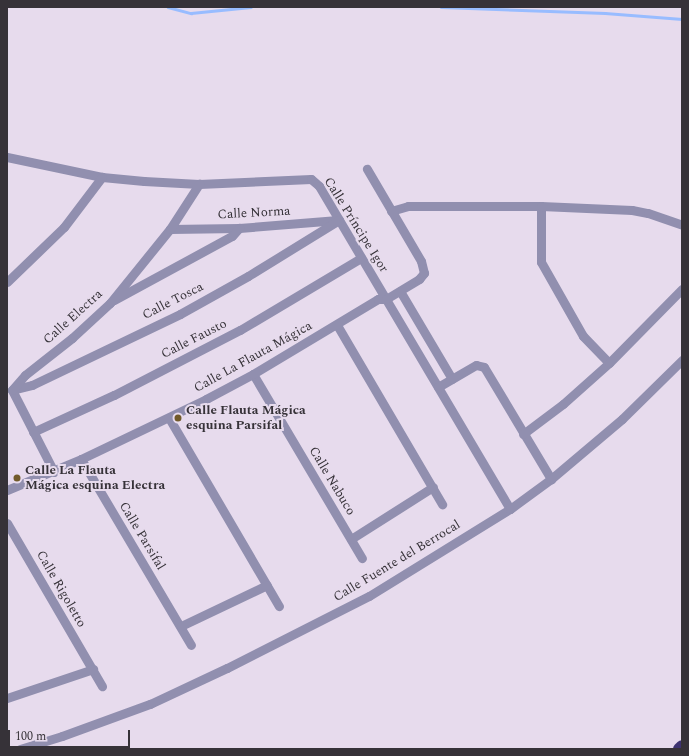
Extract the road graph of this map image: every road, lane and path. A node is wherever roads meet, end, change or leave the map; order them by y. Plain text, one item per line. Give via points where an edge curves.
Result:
1 (7, 157) edge
2 (367, 169) dead end
3 (102, 177) junction
4 (199, 184) junction
5 (541, 206) junction
6 (391, 211) junction
7 (339, 220) junction
8 (682, 225) edge
9 (238, 228) junction
10 (170, 229) junction
11 (361, 258) junction
12 (7, 282) edge
13 (682, 289) edge
14 (400, 291) junction
15 (386, 299) junction
16 (110, 303) junction
17 (337, 325) junction
18 (682, 360) edge
19 (609, 363) junction
20 (253, 374) junction
21 (452, 379) junction
22 (438, 387) junction
23 (12, 390) junction
24 (169, 418) junction
25 (33, 432) junction
26 (524, 434) junction
27 (81, 459) junction
28 (54, 472) junction
29 (551, 479) junction
30 (432, 487) junction
31 (7, 490) edge
32 (442, 504) dead end
33 (510, 509) junction
34 (7, 523) edge
35 (351, 539) junction
36 (362, 558) dead end
37 (267, 585) junction
38 (279, 606) dead end
39 (181, 626) junction
40 (191, 645) dead end
41 (93, 669) junction
42 (102, 686) dead end
43 (7, 698) edge
44 (682, 746) edge
45 (20, 749) edge
46 (679, 749) edge

1 - 3 street, Calle Príncipe Igor
2 - 6 street
3 - 4 street, Calle Príncipe Igor
3 - 12 street via 64,228
4 - 7 street, Calle Príncipe Igor via 311,179 319,186
4 - 10 street, Calle Electra
5 - 6 street via 408,206
5 - 8 street via 637,211
5 - 19 street via 541,262 583,336
6 - 14 street, Calle La Flauta Mágica via 421,261 424,273
7 - 9 street, Calle Norma
7 - 11 street, Calle Príncipe Igor
7 - 23 street, Calle Tosca via 180,314 32,385
9 - 10 street, Calle Norma
9 - 16 street via 232,236
10 - 16 street, Calle Electra
11 - 15 street, Calle Príncipe Igor
11 - 25 street, Calle Fausto via 240,330 114,395
13 - 19 street
14 - 15 street, Calle La Flauta Mágica
14 - 21 street
15 - 17 street, Calle La Flauta Mágica via 378,299
15 - 22 street, Calle Príncipe Igor
16 - 23 street, Calle Electra
17 - 20 street, Calle La Flauta Mágica
17 - 30 street
18 - 29 street, Calle Fuente del Berrocal via 622,419
19 - 26 street
20 - 24 street, Calle La Flauta Mágica
20 - 35 street, Calle Nabuco
21 - 22 street
21 - 26 street via 476,365 484,367
22 - 33 street, Calle Príncipe Igor
23 - 25 street
24 - 27 street, Calle La Flauta Mágica
24 - 37 street
25 - 28 street
26 - 29 street
27 - 28 street, Calle La Flauta Mágica
27 - 39 street, Calle Parsifal
28 - 31 street, Calle La Flauta Mágica
29 - 33 street, Calle Fuente del Berrocal
30 - 32 street
30 - 35 street
33 - 45 street, Calle Fuente del Berrocal via 369,596 227,668 150,704
34 - 41 street, Calle Rigoletto
35 - 36 street, Calle Nabuco
37 - 38 street
37 - 39 street
39 - 40 street, Calle Parsifal
41 - 42 street, Calle Rigoletto
41 - 43 street
44 - 46 highway

